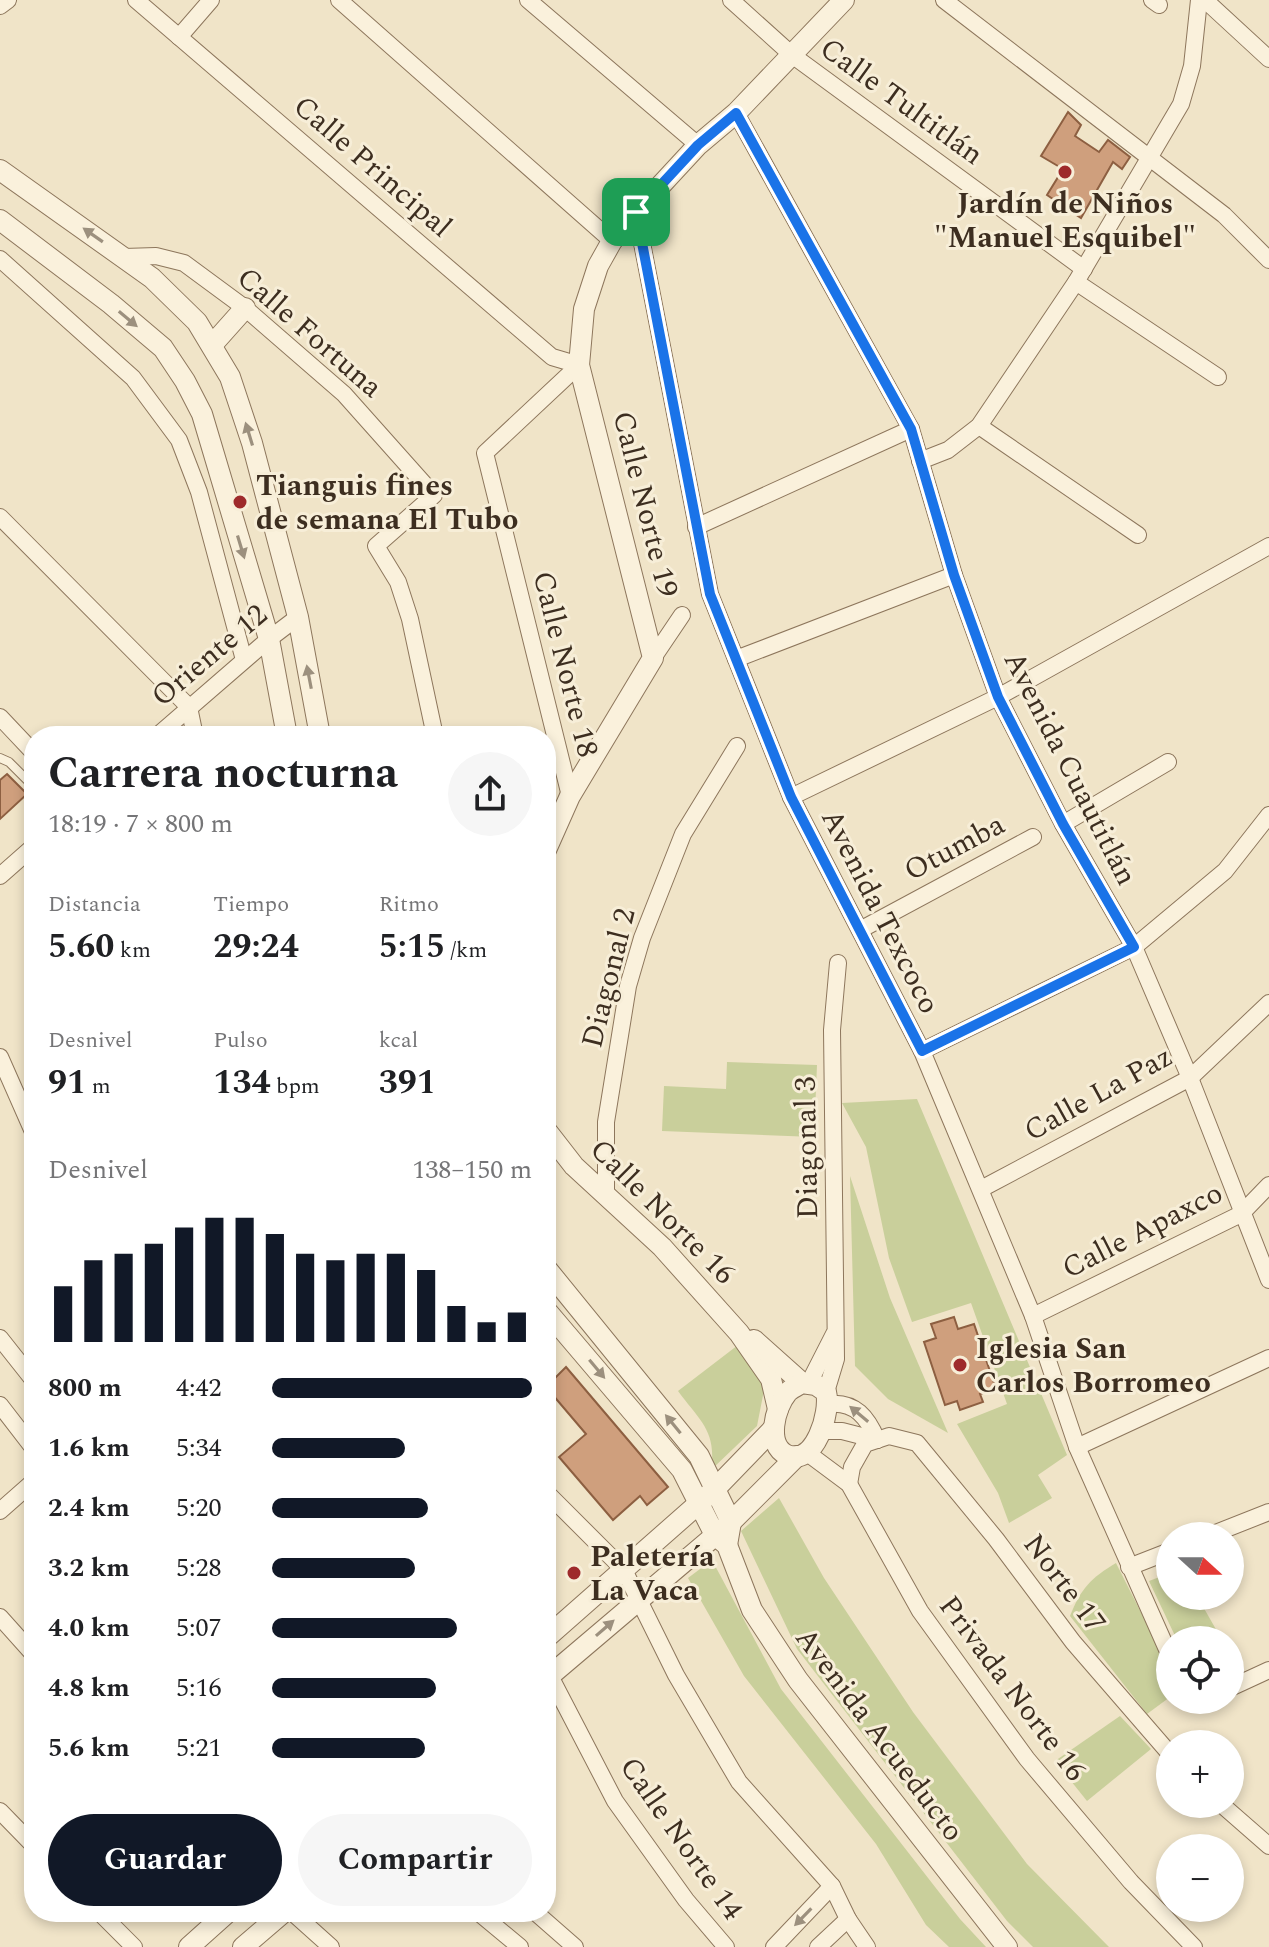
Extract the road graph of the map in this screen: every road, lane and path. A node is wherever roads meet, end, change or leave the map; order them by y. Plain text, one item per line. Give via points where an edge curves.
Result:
1 (8, 0) edge
2 (136, 0) edge
3 (211, 0) edge
4 (339, 0) edge
5 (528, 0) edge
6 (731, 0) edge
7 (844, 0) edge
8 (944, 0) edge
9 (1199, 0) edge
10 (1205, 0) edge
11 (0, 6) edge
12 (179, 37) junction
13 (792, 55) junction
14 (1269, 59) edge
15 (736, 113) junction
16 (698, 145) junction
17 (1150, 159) junction
18 (0, 170) edge
19 (636, 212) junction
20 (0, 220) edge
21 (612, 241) junction
22 (124, 257) junction
23 (0, 259) edge
24 (1269, 260) edge
25 (1080, 275) junction
26 (245, 308) junction
27 (212, 345) junction
28 (579, 365) junction
29 (1218, 377) dead end
30 (979, 426) junction
31 (911, 429) junction
32 (920, 461) junction
33 (0, 517) edge
34 (696, 527) junction
35 (1138, 535) dead end
36 (1269, 546) edge
37 (954, 575) junction
38 (682, 615) dead end
39 (298, 617) junction
40 (269, 639) junction
41 (653, 658) junction
42 (736, 659) junction
43 (244, 660) junction
44 (998, 697) junction
45 (189, 707) junction
46 (0, 717) edge
47 (168, 726) edge
48 (193, 726) edge
49 (285, 726) edge
50 (318, 726) edge
51 (433, 726) edge
52 (553, 726) edge
53 (556, 740) edge
54 (24, 742) edge
55 (737, 746) dead end
56 (0, 758) edge
57 (1168, 762) dead end
58 (24, 777) edge
59 (570, 796) junction
60 (791, 797) junction
61 (1269, 815) edge
62 (1063, 824) junction
63 (556, 828) edge
64 (1033, 837) dead end
65 (24, 855) edge
66 (0, 876) edge
67 (860, 930) junction
68 (1134, 947) junction
69 (838, 963) dead end
70 (1269, 1003) edge
71 (922, 1051) junction
72 (0, 1057) edge
73 (1190, 1078) junction
74 (24, 1111) edge
75 (556, 1143) edge
76 (1269, 1185) edge
77 (981, 1189) junction
78 (606, 1195) junction
79 (1241, 1214) junction
80 (556, 1280) edge
81 (1269, 1280) edge
82 (1033, 1316) junction
83 (556, 1322) edge
84 (739, 1333) junction
85 (0, 1338) edge
86 (1269, 1358) edge
87 (24, 1368) edge
88 (817, 1390) junction
89 (0, 1405) edge
90 (776, 1419) junction
91 (821, 1431) junction
92 (24, 1436) edge
93 (877, 1440) junction
94 (1077, 1447) junction
95 (801, 1454) junction
96 (843, 1480) junction
97 (24, 1490) edge
98 (707, 1496) junction
99 (556, 1502) edge
100 (0, 1511) edge
101 (1269, 1512) edge
102 (1244, 1522) edge
103 (724, 1534) junction
104 (1156, 1556) edge
105 (1129, 1567) junction
106 (624, 1570) junction
107 (640, 1598) junction
108 (0, 1617) edge
109 (1156, 1626) edge
110 (556, 1629) edge
111 (24, 1644) edge
112 (1269, 1670) edge
113 (556, 1671) edge
114 (1244, 1682) edge
115 (556, 1693) edge
116 (1156, 1738) edge
117 (0, 1811) edge
118 (1237, 1818) edge
119 (24, 1836) edge
120 (1269, 1846) edge
121 (832, 1886) junction
122 (848, 1919) junction
123 (109, 1922) edge
124 (217, 1922) edge
125 (272, 1922) edge
126 (303, 1922) edge
127 (490, 1922) edge
128 (546, 1922) edge
129 (134, 1947) edge
130 (189, 1947) edge
131 (243, 1947) edge
132 (331, 1947) edge
133 (520, 1947) edge
134 (575, 1947) edge
135 (726, 1947) edge
136 (774, 1947) edge
137 (818, 1947) edge
138 (867, 1947) edge
139 (1007, 1947) edge
140 (1194, 1947) edge

1 - 11 street
2 - 12 street, Calle Principal
3 - 12 street
4 - 21 street
5 - 16 street
6 - 13 street, Calle Tultitlán
7 - 13 street, Calle Norte 19
8 - 17 street
9 - 17 street via 1192,66 1181,104
10 - 14 street
12 - 28 street, Calle Principal via 552,357
13 - 15 street, Calle Norte 19
13 - 25 street, Calle Tultitlán
15 - 16 street, Calle Norte 19
15 - 31 street, Avenida Cuautitlán
16 - 19 street, Calle Norte 19
17 - 24 street via 1224,215
17 - 25 street
22 -> 18 street
19 - 21 street, Calle Norte 19
19 - 34 street, Avenida Texcoco
20 -> 40 street via 163,348 185,381 202,414
21 - 28 street, Calle Norte 19 via 584,309
22 - 26 street, Calle Fortuna via 156,256 184,263
22 - 27 street via 197,322
23 - 43 street via 133,378 179,440 199,492
25 - 29 street, Calle Tultitlán
25 - 30 street
26 - 27 street
26 - 51 street, Calle Fortuna via 344,394 434,495 376,546 406,606
39 -> 27 street via 252,443 230,377
28 - 41 street, Calle Norte 19
28 - 52 street, Calle Norte 18 via 485,453
30 - 32 street via 948,450
30 - 35 street
31 - 32 street, Avenida Cuautitlán
31 - 34 street
32 - 37 street, Avenida Cuautitlán
33 - 45 street
34 - 42 street, Avenida Texcoco via 710,594
36 - 44 street
37 - 42 street
37 - 44 street, Avenida Cuautitlán
38 - 41 street
39 - 40 street, Oriente 12
50 -> 39 street
40 - 43 street, Oriente 12
40 - 49 street
41 - 59 street
42 - 60 street, Avenida Texcoco
43 - 45 street, Oriente 12
44 - 60 street
44 - 62 street, Avenida Cuautitlán
45 - 47 street, Oriente 12
45 - 48 street
46 - 54 street
53 - 59 street, Calle Norte 18
55 - 78 street, Diagonal 2 via 683,834 642,938 628,986 606,1122
56 - 58 lane
57 - 62 street
59 - 63 street
60 - 67 street, Avenida Texcoco
61 - 68 street via 1225,871
62 - 68 street, Avenida Cuautitlán
64 - 67 street, Otumba
65 - 66 street
67 - 71 street, Avenida Texcoco
68 - 71 street
68 - 73 street, Avenida Cuautitlán
69 - 88 street, Diagonal 3 via 832,1030 835,1332
70 - 73 street, Calle La Paz
71 - 77 street, Avenida Texcoco
72 - 74 street
73 - 77 street, Calle La Paz
73 - 79 street, Avenida Cuautitlán
75 - 78 street, Calle Norte 16
76 - 79 street, Calle Apaxco
77 - 82 street, Avenida Texcoco
78 - 84 street, Calle Norte 16 via 662,1247
79 - 81 street, Avenida Cuautitlán
79 - 82 street, Calle Apaxco
98 -> 80 street, Avenida Acueducto via 699,1456
82 - 94 street, Avenida Texcoco
83 -> 98 street, Avenida Acueducto
84 - 88 street, Calle Norte 16
84 - 90 street, Calle Norte 16 via 771,1379
85 - 87 street
86 - 94 street
88 - 90 street via 787,1393
88 - 91 street
93 -> 88 street via 863,1414
89 - 92 street
90 - 95 street via 778,1447 785,1454
90 - 98 street
91 - 93 street
91 - 95 street
93 - 96 street via 865,1444
93 - 116 street, Norte 17 via 889,1436 917,1443 1073,1642
94 - 105 street, Avenida Texcoco
95 - 96 street, Privada Norte 16
95 - 103 street
96 - 140 street, Privada Norte 16 via 920,1611 1027,1759
97 - 100 street
98 - 103 street, Avenida Acueducto
98 - 106 street
99 - 106 street
101 - 102 street
103 - 107 street
103 - 139 street, Avenida Acueducto via 752,1610 798,1680
104 - 105 street
105 - 109 street, Avenida Texcoco
106 - 107 street
106 - 110 street
113 -> 107 street
107 - 121 street via 676,1675 739,1782
108 - 111 street
112 - 114 street
115 - 135 street, Calle Norte 14 via 615,1801
117 - 119 street
118 - 120 street
121 - 122 street
121 -> 136 street
122 - 137 street
122 - 138 street
123 - 129 street
124 - 130 street
125 - 131 street
126 - 132 street
127 - 133 street
128 - 134 street

